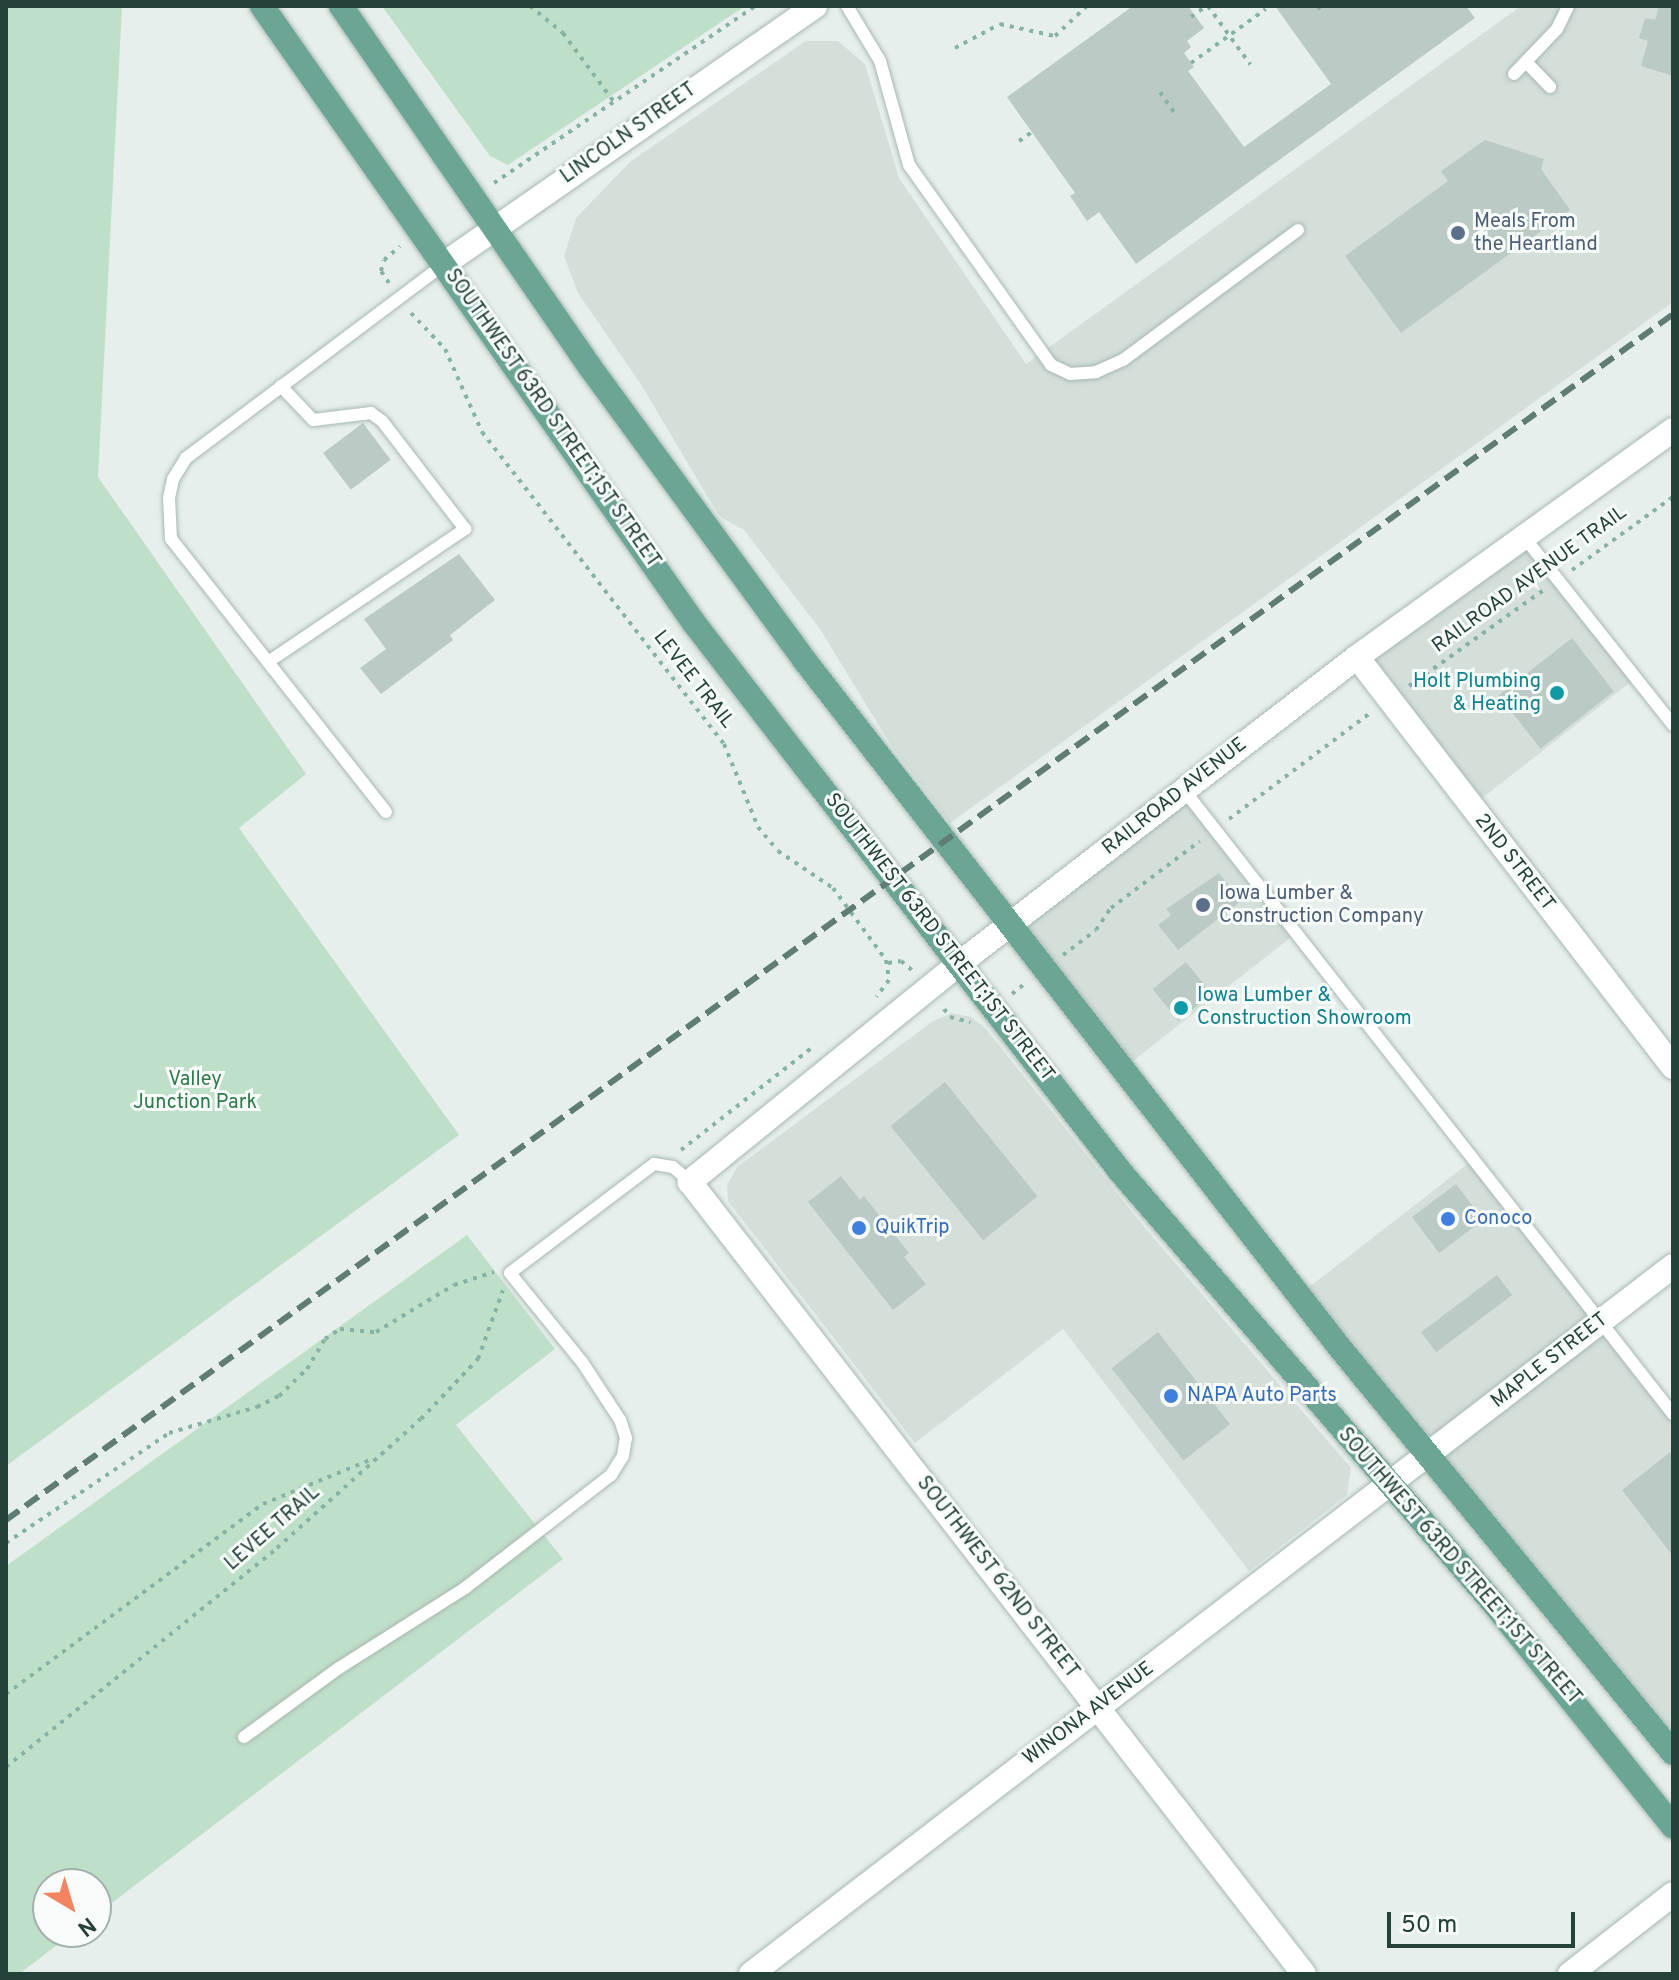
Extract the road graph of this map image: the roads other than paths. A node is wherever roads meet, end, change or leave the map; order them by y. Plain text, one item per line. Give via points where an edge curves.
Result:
1 (262, 6) edge
2 (341, 6) edge
3 (815, 6) edge
4 (847, 6) edge
5 (1568, 6) edge
6 (1528, 64) junction
7 (1514, 74) dead end
8 (1550, 87) dead end
9 (497, 226) junction
10 (1298, 230) dead end
11 (444, 264) junction
12 (281, 386) junction
13 (1673, 430) edge
14 (1524, 537) junction
15 (1357, 657) junction
16 (268, 662) junction
17 (1673, 725) edge
18 (1184, 790) junction
19 (386, 812) dead end
20 (1009, 925) junction
21 (960, 963) junction
22 (1673, 1067) edge
23 (690, 1182) junction
24 (1673, 1266) edge
25 (1601, 1321) junction
26 (1673, 1414) edge
27 (1427, 1455) junction
28 (1389, 1484) junction
29 (1097, 1708) junction
30 (244, 1737) dead end
31 (1673, 1753) edge
32 (1673, 1826) edge
33 (1673, 1894) edge
34 (751, 1974) edge
35 (1304, 1974) edge
36 (1570, 1974) edge

1 - 11 main road, SOUTHWEST 63RD STREET;1ST STREET
2 - 9 main road
3 - 9 street, LINCOLN STREET
4 - 10 lane via 880,61 909,165 1051,365 1070,374 1096,372 1123,360
5 - 6 lane
6 - 7 lane
6 - 8 lane
9 - 11 street, LINCOLN STREET
9 - 20 main road via 700,521
11 - 12 lane
11 - 21 main road, SOUTHWEST 63RD STREET;1ST STREET via 694,623
12 - 16 lane via 186,458 169,498 171,539
12 - 16 lane via 313,420 371,413 382,421 465,529
13 - 14 street, RAILROAD AVENUE
14 - 15 street, RAILROAD AVENUE
14 - 17 lane
15 - 18 street, RAILROAD AVENUE
15 - 22 street, 2ND STREET
16 - 19 lane
18 - 20 street, RAILROAD AVENUE
18 - 25 lane
20 - 21 street, RAILROAD AVENUE
20 - 27 main road
21 - 23 street, RAILROAD AVENUE
21 - 28 main road, SOUTHWEST 63RD STREET;1ST STREET via 1118,1169
23 - 29 street, SOUTHWEST 62ND STREET
23 - 30 lane via 663,1163 644,1169 510,1273 582,1362 620,1420 626,1438 623,1456 594,1491 477,1580
24 - 25 street, MAPLE STREET
25 - 26 lane
25 - 27 street, MAPLE STREET
27 - 28 street, WINONA AVENUE
27 - 31 main road
28 - 29 street, WINONA AVENUE
28 - 32 main road, SOUTHWEST 63RD STREET;1ST STREET
29 - 34 street, WINONA AVENUE
29 - 35 street, SOUTHWEST 62ND STREET
33 - 36 street

